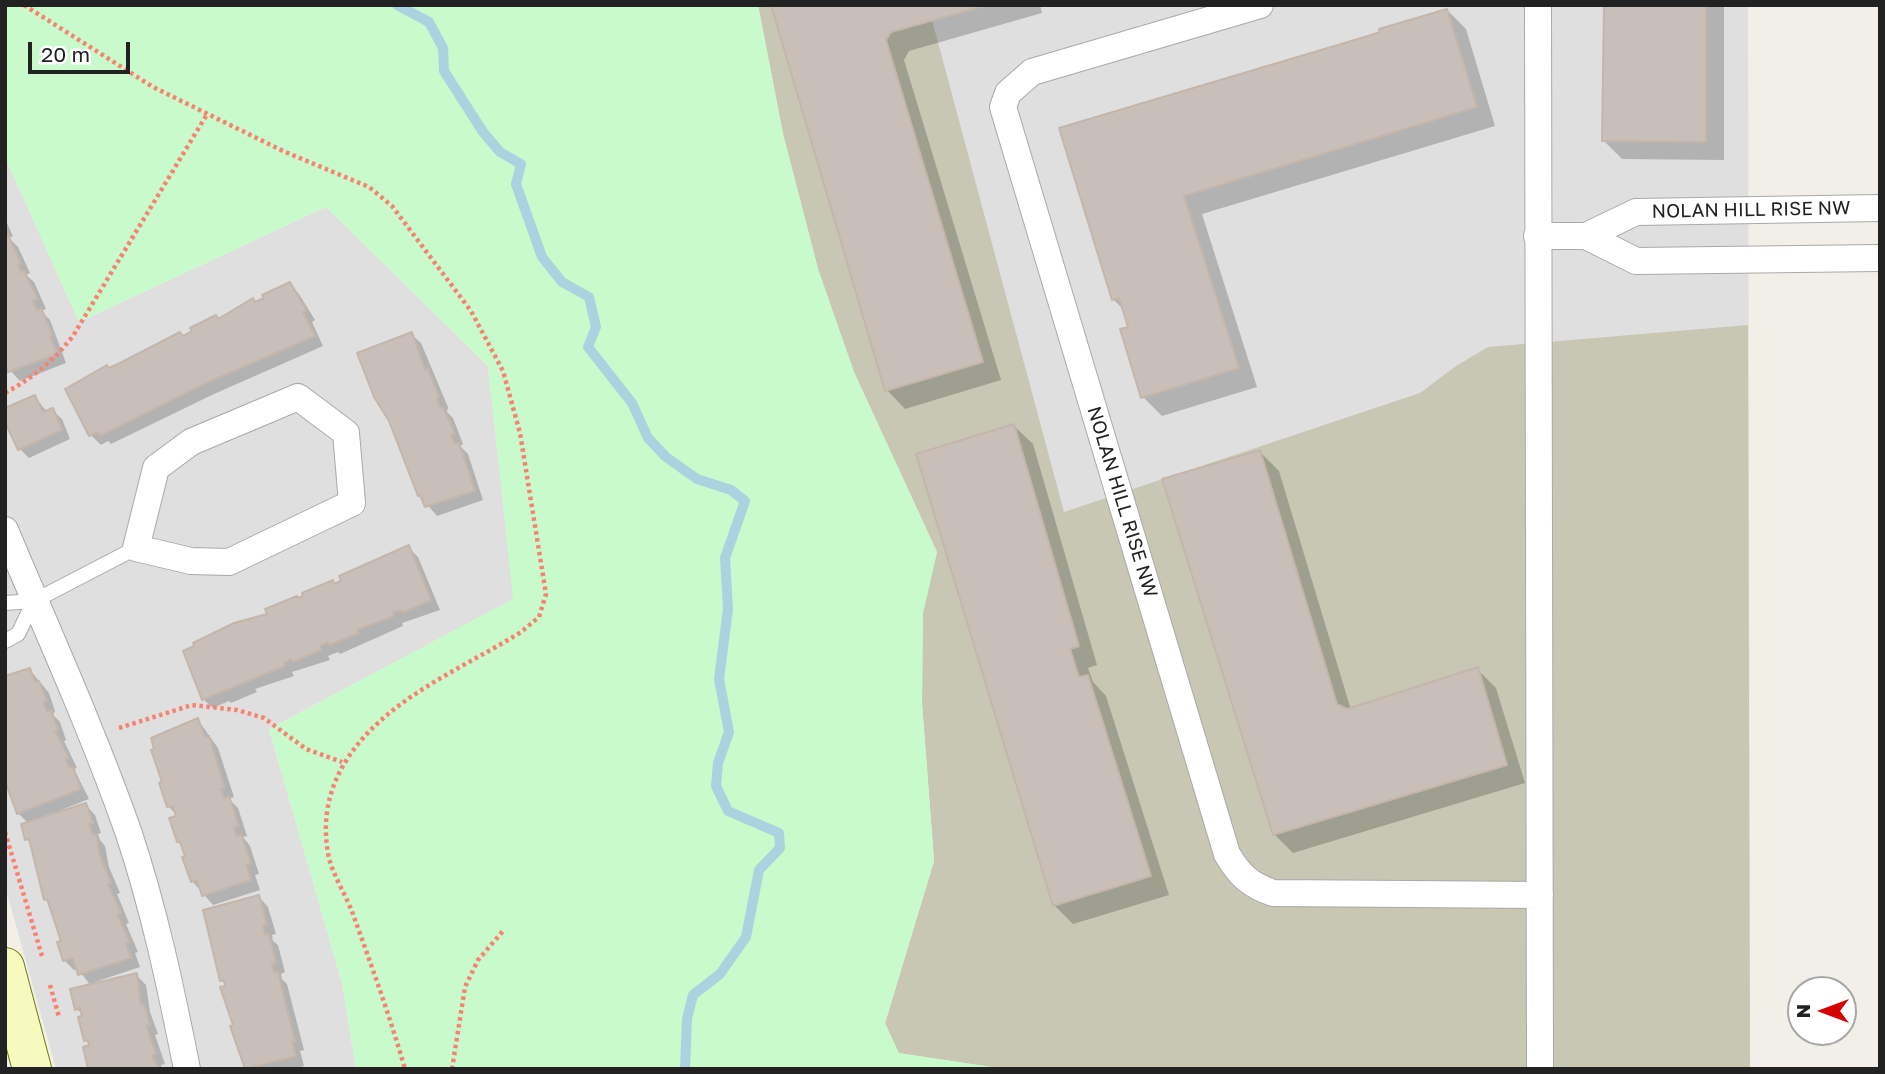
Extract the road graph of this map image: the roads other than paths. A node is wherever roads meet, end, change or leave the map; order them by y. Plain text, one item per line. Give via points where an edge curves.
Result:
1 (1260, 5) edge
2 (1538, 5) edge
3 (1880, 208) edge
4 (1537, 236) junction
5 (1586, 236) junction
6 (1880, 258) edge
7 (5, 530) edge
8 (136, 548) junction
9 (34, 601) junction
10 (5, 603) edge
11 (5, 641) edge
12 (1540, 895) junction
13 (5, 967) edge
14 (32, 1069) edge
15 (187, 1069) edge
16 (1541, 1069) edge

1 - 12 street, NOLAN HILL RISE NW via 1032,72 1008,93 1003,107 1227,854 1252,886 1273,893
2 - 4 street
3 - 5 street, NOLAN HILL RISE NW via 1636,212
4 - 5 street, NOLAN HILL RISE NW
4 - 12 street
5 - 6 street, NOLAN HILL RISE NW via 1636,261
7 - 9 street
8 - 8 street via 191,561 229,562 352,503 346,433 298,397 191,442 156,468
8 - 9 lane
9 - 10 lane
9 - 11 lane via 18,634
9 - 15 street via 129,834 166,966
12 - 16 street
13 - 14 street

